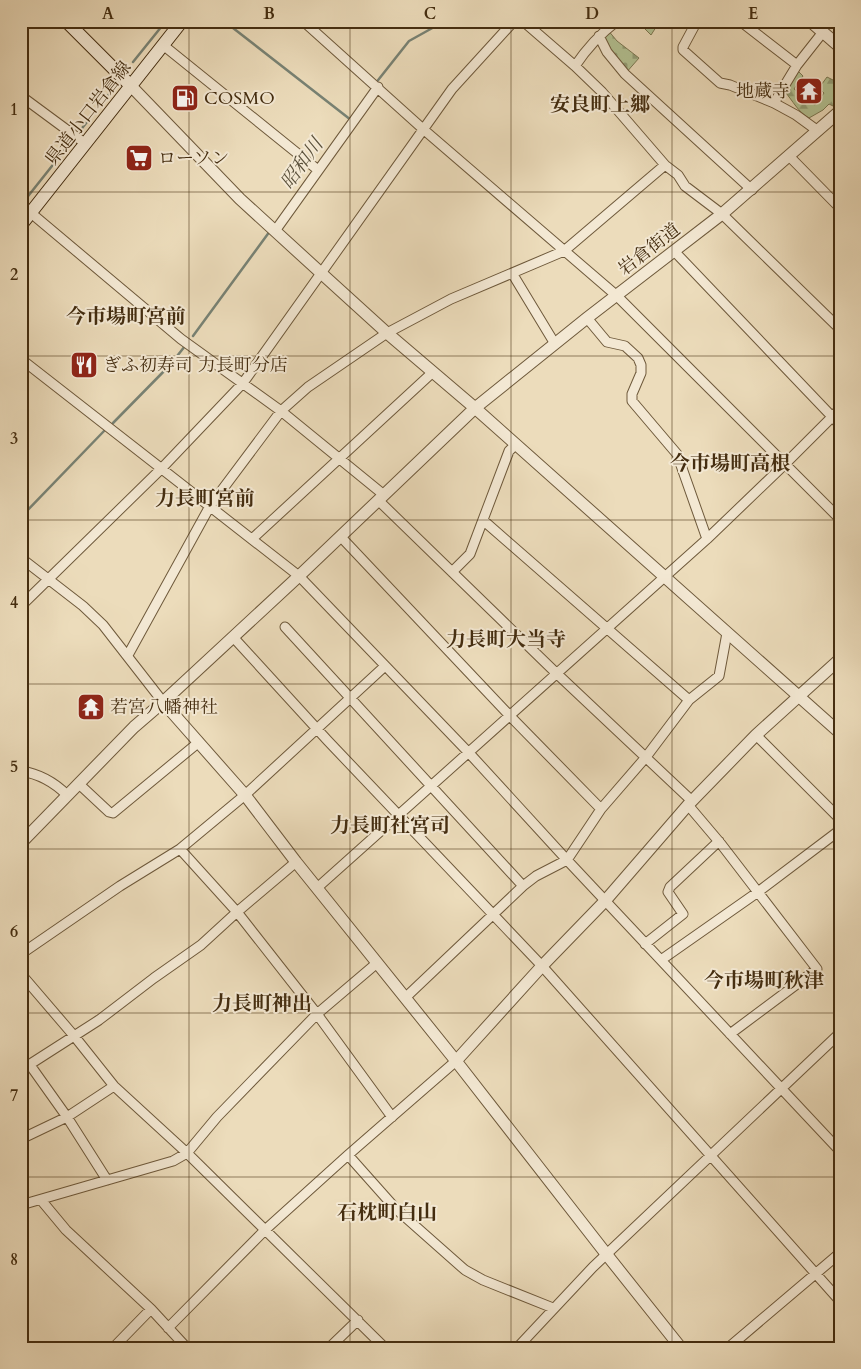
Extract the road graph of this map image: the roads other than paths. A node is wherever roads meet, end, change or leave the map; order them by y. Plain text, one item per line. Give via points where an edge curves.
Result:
1 (182, 21) edge
2 (303, 21) edge
3 (514, 21) edge
4 (523, 21) edge
5 (617, 21) edge
6 (697, 21) edge
7 (740, 21) edge
8 (810, 21) edge
9 (70, 22) edge
10 (823, 32) junction
11 (599, 36) junction
12 (838, 41) edge
13 (163, 45) junction
14 (575, 66) junction
15 (797, 66) junction
16 (375, 84) junction
17 (134, 90) junction
18 (21, 96) edge
19 (774, 103) junction
20 (840, 111) edge
21 (423, 129) junction
22 (818, 131) junction
23 (86, 144) junction
24 (789, 156) junction
25 (665, 165) junction
26 (316, 168) junction
27 (752, 190) junction
28 (840, 208) edge
29 (31, 213) junction
30 (722, 214) junction
31 (21, 225) edge
32 (272, 228) junction
33 (564, 251) junction
34 (674, 251) junction
35 (321, 273) junction
36 (512, 273) junction
37 (617, 296) junction
38 (587, 318) junction
39 (840, 329) edge
40 (387, 333) junction
41 (556, 344) junction
42 (21, 359) edge
43 (433, 372) junction
44 (243, 383) junction
45 (475, 408) junction
46 (840, 409) edge
47 (281, 411) junction
48 (832, 418) junction
49 (840, 425) edge
50 (516, 444) junction
51 (338, 459) junction
52 (784, 465) junction
53 (162, 468) junction
54 (381, 498) junction
55 (210, 506) junction
56 (840, 519) edge
57 (484, 521) junction
58 (341, 537) junction
59 (252, 539) junction
60 (706, 539) junction
61 (21, 558) edge
62 (452, 572) junction
63 (299, 576) junction
64 (664, 577) junction
65 (49, 579) junction
66 (21, 606) edge
67 (285, 627) dead end
68 (606, 629) junction
69 (727, 633) junction
70 (232, 637) junction
71 (128, 655) junction
72 (840, 659) edge
73 (385, 666) junction
74 (557, 673) junction
75 (799, 696) junction
76 (350, 698) junction
77 (688, 700) junction
78 (163, 702) junction
79 (510, 716) junction
80 (317, 728) junction
81 (840, 733) edge
82 (756, 735) junction
83 (199, 742) junction
84 (468, 752) junction
85 (646, 757) junction
86 (21, 771) edge
87 (79, 784) junction
88 (431, 786) junction
89 (67, 795) junction
90 (245, 795) junction
91 (690, 803) junction
92 (601, 809) junction
93 (399, 814) junction
94 (840, 819) edge
95 (840, 830) edge
96 (719, 841) junction
97 (21, 843) edge
98 (180, 849) junction
99 (567, 860) junction
100 (296, 862) junction
101 (523, 886) junction
102 (317, 888) junction
103 (758, 892) junction
104 (605, 900) junction
105 (237, 912) junction
106 (492, 913) junction
107 (646, 944) junction
108 (21, 954) edge
109 (661, 960) junction
110 (377, 963) junction
111 (542, 966) junction
112 (21, 974) edge
113 (405, 998) junction
114 (317, 1014) junction
115 (840, 1033) edge
116 (730, 1034) junction
117 (75, 1037) junction
118 (456, 1061) junction
119 (30, 1065) junction
120 (21, 1070) edge
121 (114, 1086) junction
122 (780, 1088) junction
123 (67, 1117) junction
124 (392, 1117) junction
125 (21, 1139) edge
126 (840, 1151) edge
127 (187, 1153) junction
128 (348, 1155) junction
129 (711, 1155) junction
130 (107, 1180) junction
131 (41, 1200) junction
132 (21, 1205) edge
133 (265, 1230) junction
134 (840, 1253) edge
135 (607, 1255) junction
136 (815, 1273) junction
137 (840, 1301) edge
138 (553, 1308) junction
139 (151, 1309) junction
140 (358, 1320) junction
141 (168, 1328) junction
142 (113, 1348) edge
143 (187, 1348) edge
144 (329, 1348) edge
145 (385, 1348) edge
146 (517, 1348) edge
147 (681, 1348) edge
148 (728, 1348) edge

1 - 13 main road, 県道小口岩倉線
2 - 16 street
3 - 21 street via 452,89
4 - 14 street
5 - 11 street
6 - 19 street via 683,50 720,83
7 - 15 street
8 - 10 street
9 - 17 main road
10 - 12 street
10 - 15 street
11 - 14 street
11 - 27 street via 625,74
13 - 17 main road, 県道小口岩倉線
13 - 26 street
14 - 25 street
15 - 19 street
16 - 21 street
16 - 26 street
17 - 23 main road, 県道小口岩倉線
17 - 32 street
18 - 23 street
19 - 22 street
20 - 22 street, 岩倉街道
21 - 33 street
21 - 35 street
22 - 24 street, 岩倉街道
23 - 29 main road, 県道小口岩倉線
24 - 27 street, 岩倉街道
24 - 28 street
25 - 30 street via 678,175 685,186
25 - 33 street
26 - 32 street
27 - 30 street, 岩倉街道
29 - 31 main road, 県道小口岩倉線
29 - 44 street via 181,339
30 - 34 street, 岩倉街道
30 - 39 street
32 - 35 street
33 - 36 street
33 - 37 street
34 - 37 street, 岩倉街道
34 - 48 street
35 - 40 street
35 - 44 street
36 - 40 street via 451,299
36 - 41 street
37 - 38 street, 岩倉街道
37 - 52 street
38 - 41 street, 岩倉街道
38 - 60 street via 607,342 625,346 638,358 641,373 632,401 677,454
40 - 43 street
40 - 47 street via 308,387
41 - 45 street, 岩倉街道
42 - 53 street
43 - 45 street
43 - 51 street
44 - 47 street
44 - 53 street
45 - 50 street
45 - 54 street, 岩倉街道
46 - 48 street
47 - 51 street
47 - 55 street
48 - 49 street
48 - 52 street
50 - 57 street via 509,451
50 - 64 street
51 - 54 street
51 - 59 street
52 - 56 street
52 - 60 street
53 - 55 street
53 - 65 street
54 - 58 street, 岩倉街道
54 - 62 street
55 - 59 street
55 - 71 street
57 - 62 street via 470,554
57 - 68 street
58 - 63 street, 岩倉街道
58 - 79 street
59 - 63 street
60 - 64 street
61 - 65 street
62 - 74 street
63 - 70 street, 岩倉街道
63 - 73 street
64 - 68 street
64 - 69 street
65 - 66 street
65 - 71 street via 99,620
67 - 76 street
68 - 74 street
68 - 77 street
69 - 75 street
69 - 77 street via 719,676
70 - 78 street, 岩倉街道
70 - 80 street
71 - 78 street
72 - 75 street
73 - 76 street
73 - 84 street
74 - 79 street
74 - 85 street
75 - 81 street
75 - 82 street
76 - 80 street
76 - 88 street
77 - 85 street
78 - 83 street
78 - 87 street, 岩倉街道 via 134,726
79 - 84 street
79 - 92 street
80 - 90 street
80 - 93 street
82 - 91 street
82 - 94 street
83 - 87 street via 113,813
83 - 90 street
84 - 88 street
84 - 99 street
85 - 91 street
85 - 92 street
86 - 89 street via 46,778
87 - 89 street, 岩倉街道
88 - 93 street
88 - 101 street
89 - 97 street, 岩倉街道
90 - 98 street
90 - 100 street
91 - 96 street
91 - 104 street
92 - 99 street
93 - 102 street
93 - 106 street
95 - 103 street
96 - 103 street
96 - 107 street via 670,887 668,892 683,914
98 - 105 street
98 - 108 street
99 - 101 street
99 - 104 street
100 - 102 street
100 - 105 street
101 - 106 street
102 - 110 street
103 - 109 street
103 - 116 street via 818,969
104 - 107 street
104 - 111 street
105 - 114 street
105 - 117 street via 201,945
106 - 111 street
106 - 113 street
107 - 109 street
109 - 116 street
110 - 113 street
110 - 114 street
111 - 118 street
111 - 129 street
112 - 117 street
113 - 118 street
114 - 124 street
114 - 127 street
115 - 122 street
116 - 122 street
117 - 119 street
117 - 121 street
118 - 124 street
118 - 135 street
119 - 120 street
119 - 123 street
121 - 123 street
121 - 127 street
122 - 126 street
122 - 129 street
123 - 125 street
123 - 130 street
124 - 128 street
127 - 130 street
127 - 133 street
128 - 133 street
128 - 138 street via 396,1209 465,1270
129 - 135 street
129 - 136 street
130 - 131 street
131 - 132 street
131 - 139 street via 66,1230
133 - 140 street
133 - 141 street
134 - 136 street
135 - 138 street
135 - 147 street
136 - 137 street
136 - 148 street
138 - 146 street
139 - 141 street
139 - 142 street
140 - 144 street
140 - 145 street
141 - 143 street

